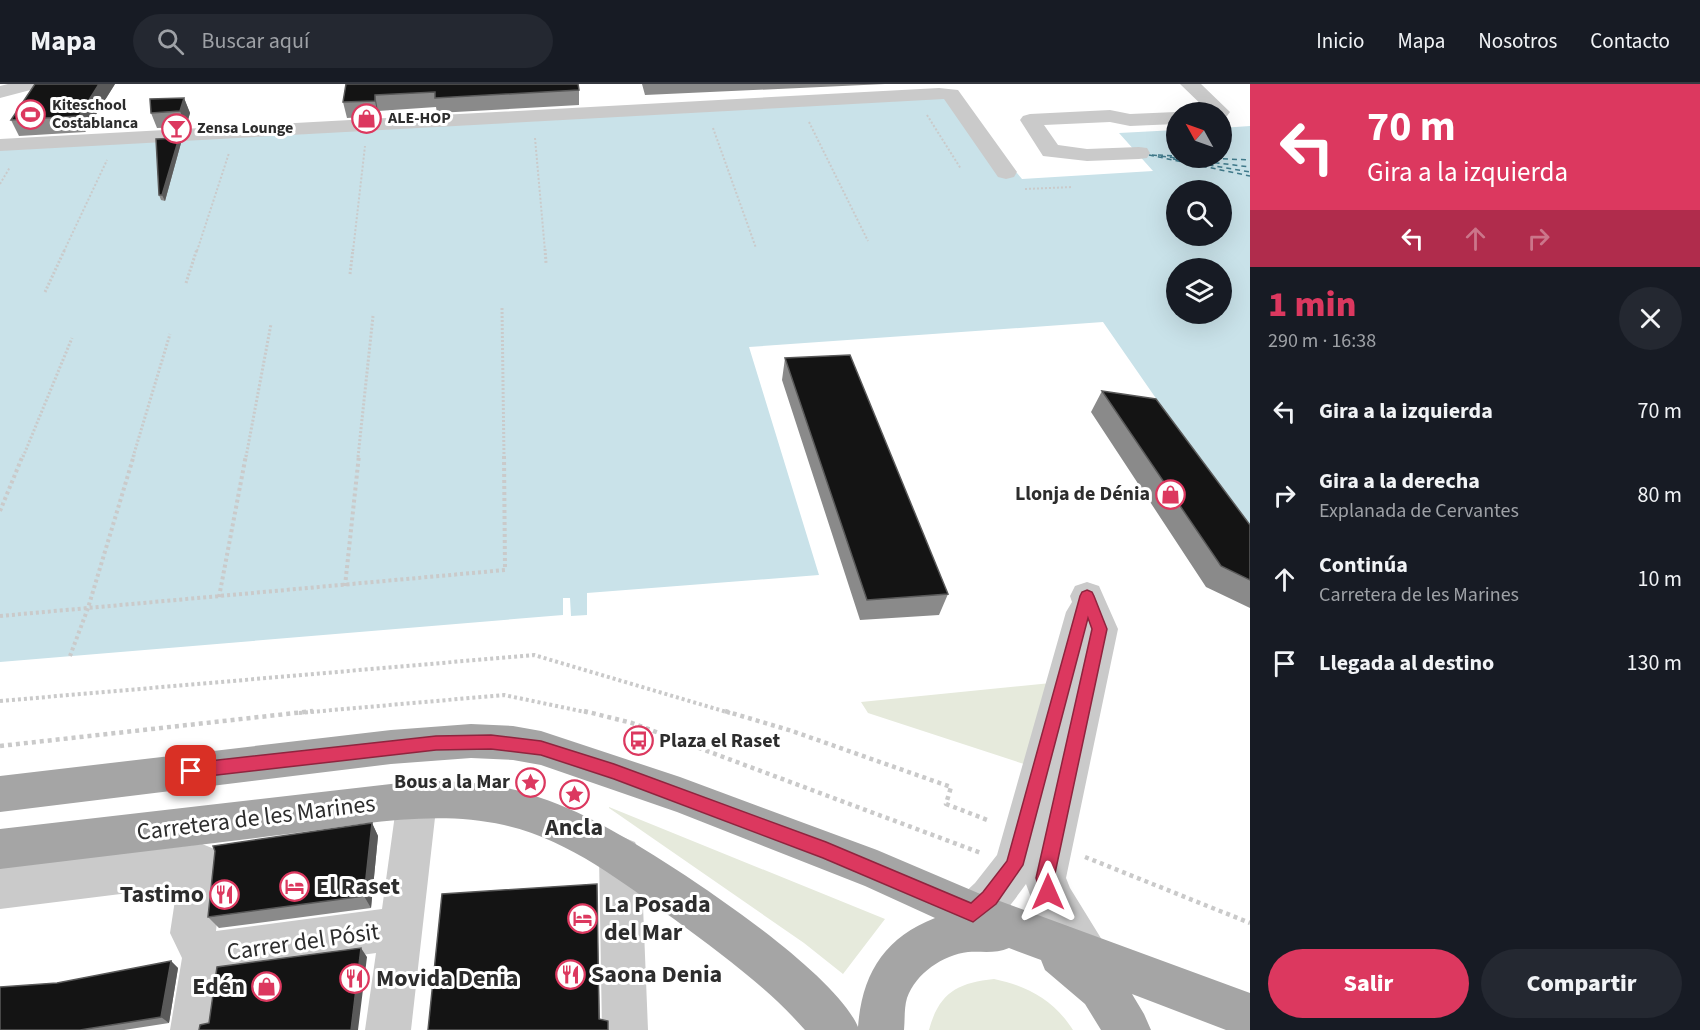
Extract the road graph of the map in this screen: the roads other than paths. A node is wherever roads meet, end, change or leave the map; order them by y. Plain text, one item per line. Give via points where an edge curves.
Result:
1 (31, 84) edge
2 (1190, 84) edge
3 (0, 92) edge
4 (1209, 102) edge
5 (1166, 118) edge
6 (0, 145) edge
7 (1139, 153) dead end
8 (1006, 172) road end
9 (0, 794) edge
10 (417, 800) junction
11 (0, 849) edge
12 (620, 856) junction
13 (0, 888) edge
14 (964, 922) junction
15 (401, 928) junction
16 (1034, 935) junction
17 (205, 955) junction
18 (1087, 955) junction
19 (1250, 1016) edge
20 (195, 1025) edge
21 (1127, 1028) edge
22 (388, 1030) edge
23 (625, 1030) edge
24 (836, 1030) edge
25 (881, 1030) edge

1 - 3 street
2 - 4 street
5 - 7 street via 1130,120 1110,116 1030,120 1051,151 1087,156
6 - 8 street via 945,94
9 - 14 main road via 391,747 513,743 564,754 816,847 914,886
10 - 11 main road, Carretera de les Marines
10 - 12 main road, Carretera de les Marines via 467,801 528,813 574,830
10 - 15 street
12 - 23 street
12 - 24 main road, Carretera de les Marines via 773,965
13 - 17 street via 202,864 192,933
14 - 16 main road
14 - 18 street via 990,898 1015,865 1087,596 1100,629 1045,878 1052,899
14 - 25 main road via 926,943 902,965 886,993
15 - 17 street, Carrer del Pósit
15 - 22 street
16 - 18 main road
16 - 21 main road via 1101,988
17 - 20 street
18 - 19 main road
18 - 21 street

